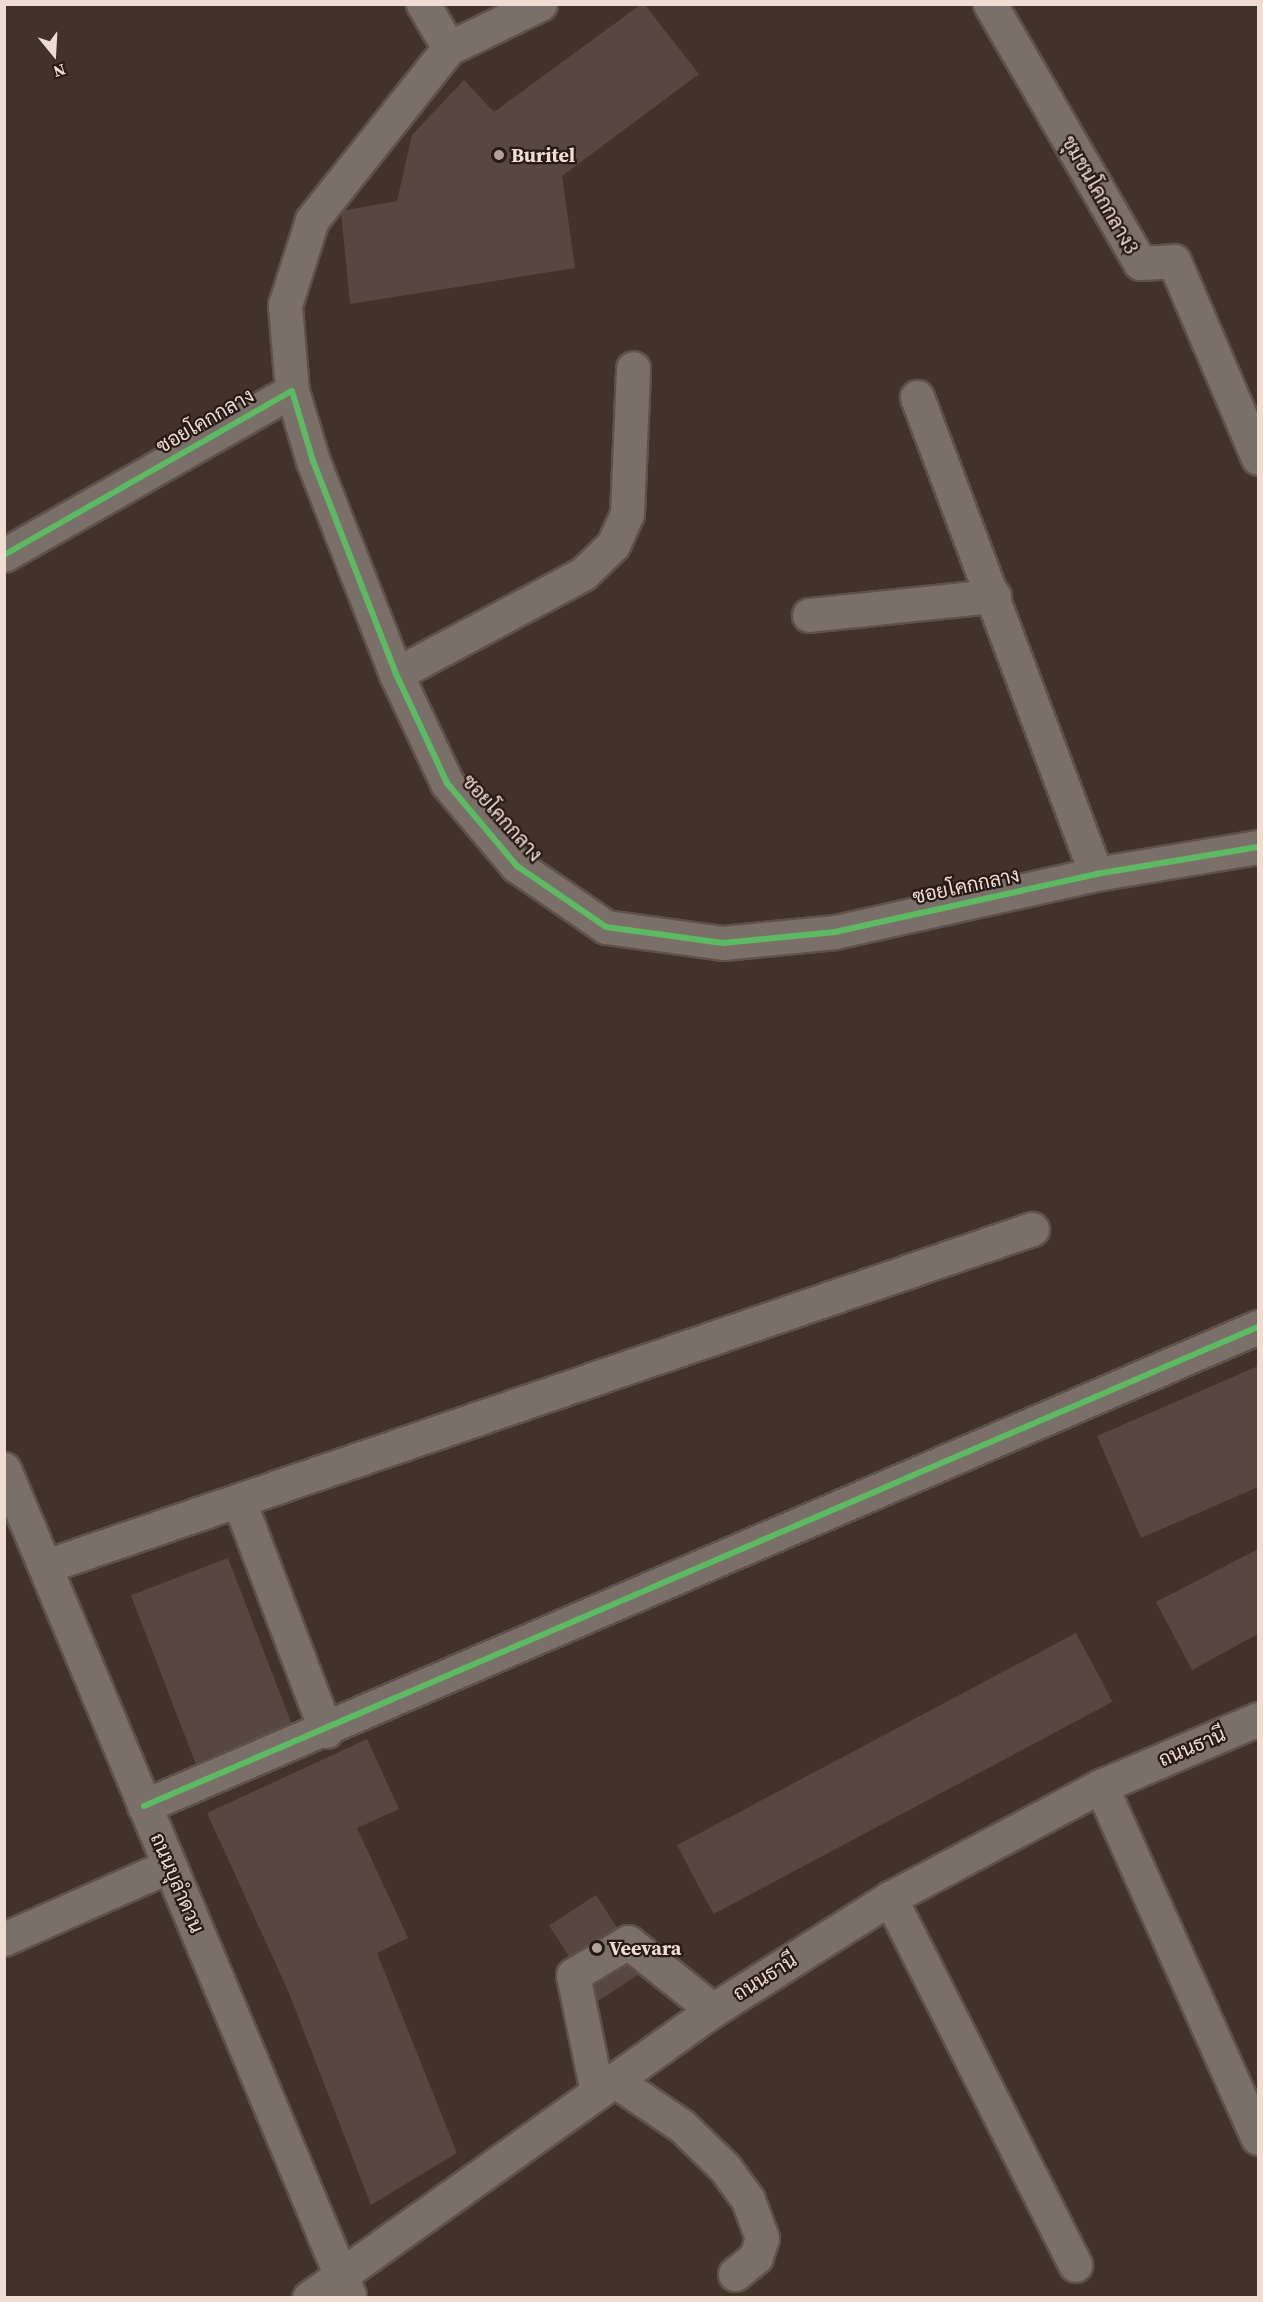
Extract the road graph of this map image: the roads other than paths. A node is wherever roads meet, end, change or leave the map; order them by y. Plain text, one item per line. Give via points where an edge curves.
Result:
1 (423, 4) edge
2 (540, 4) edge
3 (990, 4) edge
4 (449, 48) junction
5 (633, 368) dead end
6 (292, 391) junction
7 (917, 397) dead end
8 (1252, 425) edge
9 (1258, 458) edge
10 (4, 555) edge
11 (994, 596) junction
12 (808, 615) dead end
13 (396, 674) junction
14 (1258, 847) edge
15 (1096, 874) junction
16 (1032, 1229) dead end
17 (1258, 1327) edge
18 (4, 1469) edge
19 (239, 1502) junction
20 (46, 1566) junction
21 (1258, 1719) edge
22 (326, 1731) junction
23 (1101, 1786) junction
24 (144, 1806) junction
25 (169, 1866) junction
26 (890, 1898) junction
27 (4, 1939) edge
28 (713, 2010) junction
29 (605, 2086) junction
30 (1258, 2138) edge
31 (1075, 2265) dead end
32 (735, 2274) dead end
33 (346, 2287) edge
34 (309, 2298) edge

1 - 4 street
2 - 4 street
3 - 8 street, ชุมชนโคกกลาง3 via 1140,263 1174,261
4 - 6 street via 312,220 285,305
5 - 13 street via 627,514 613,545 584,573
6 - 10 street, ซอยโคกกลาง
6 - 13 street, ซอยโคกกลาง via 313,460
7 - 11 street
8 - 9 street, ชุมชนโคกกลาง3
11 - 12 street
11 - 15 street
13 - 15 street, ซอยโคกกลาง via 447,783 517,866 606,927 723,943 835,932
14 - 15 street, ซอยโคกกลาง
16 - 19 street
17 - 22 street
18 - 20 street, ถนนบุลำดวน
19 - 20 street
19 - 22 street
20 - 24 street, ถนนบุลำดวน
21 - 23 street, ถนนธานี
22 - 24 street
23 - 26 street, ถนนธานี
23 - 30 street
24 - 25 street, ถนนบุลำดวน
25 - 27 street
25 - 33 street, ถนนบุลำดวน
26 - 28 street, ถนนธานี
26 - 31 street
28 - 29 street, ถนนธานี
28 - 29 street via 628,1942 573,1975
29 - 32 street via 682,2126 725,2168 748,2200 762,2238 756,2257
29 - 33 street, ถนนธานี
33 - 34 street, ถนนธานี

